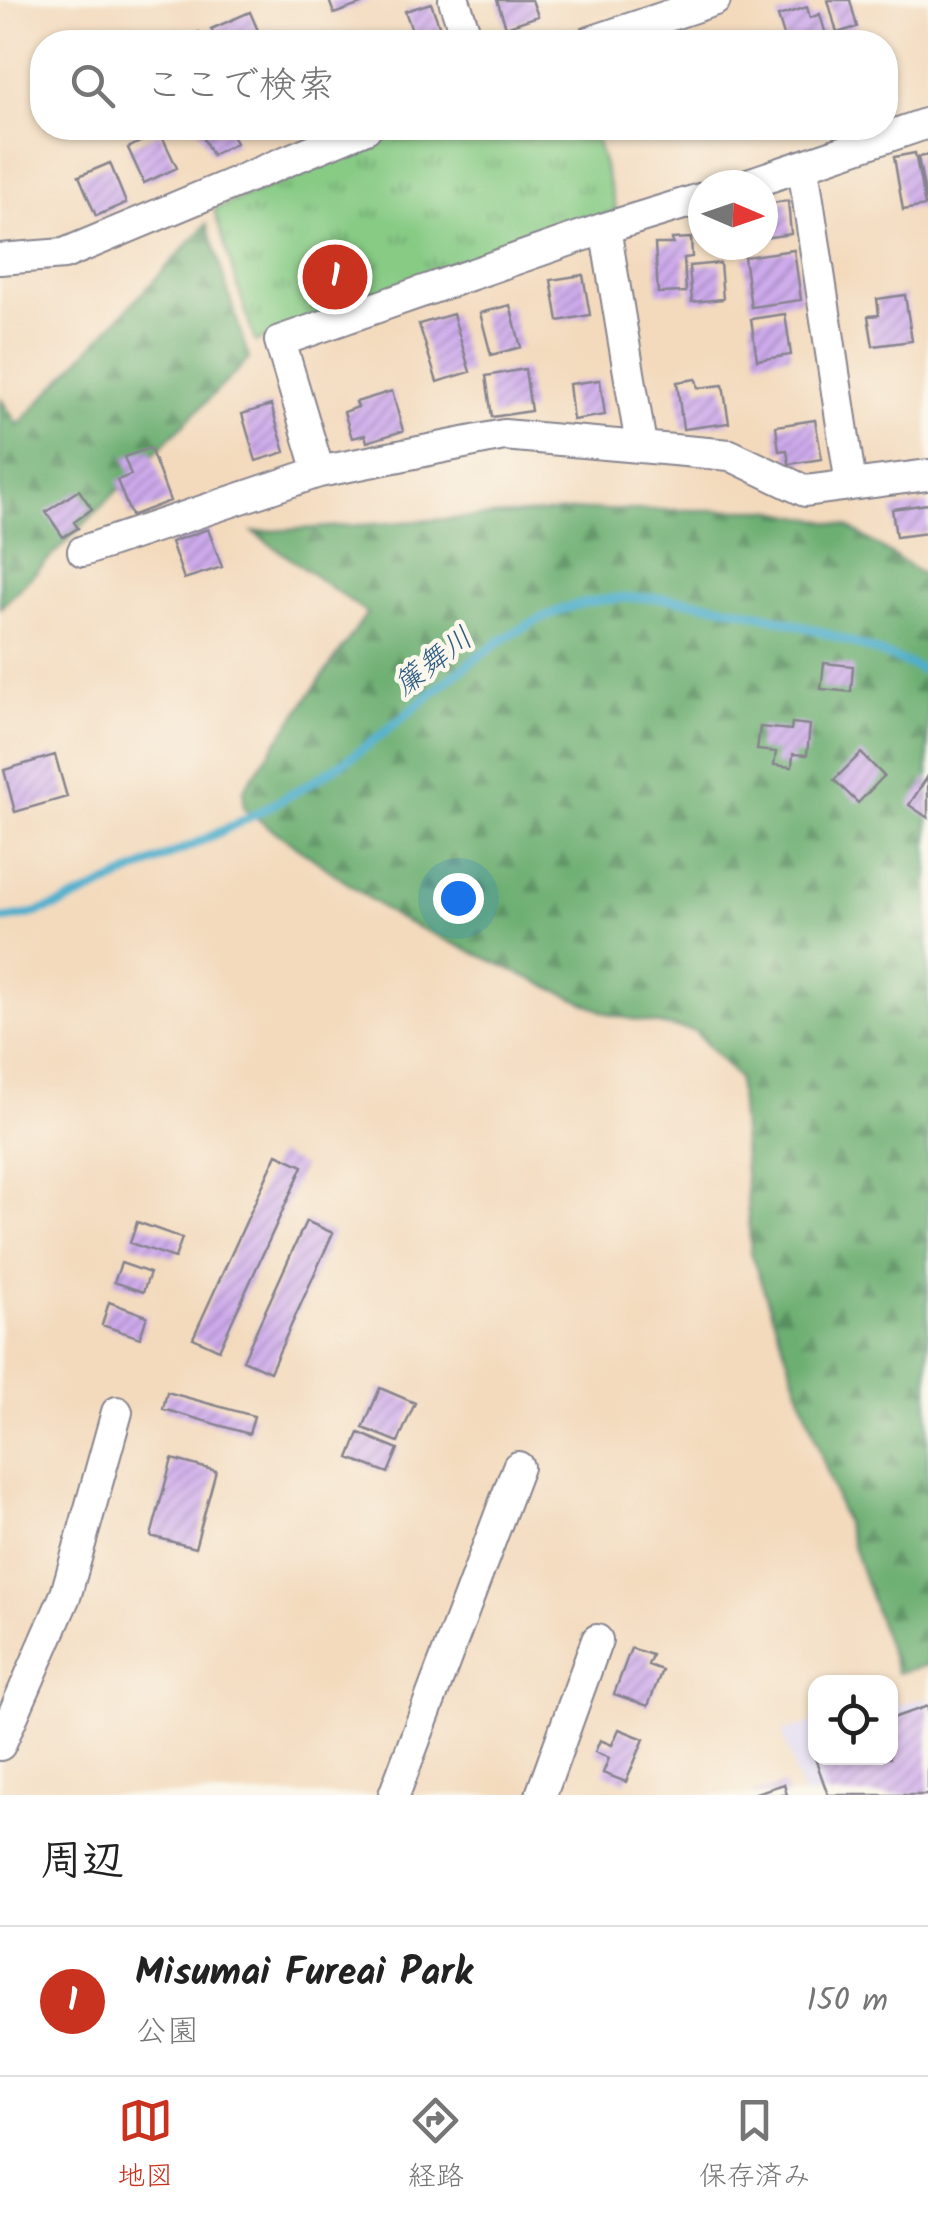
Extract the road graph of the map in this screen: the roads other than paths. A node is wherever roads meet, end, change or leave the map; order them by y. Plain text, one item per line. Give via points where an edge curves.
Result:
1 (454, 0) edge
2 (716, 0) edge
3 (464, 30) edge
4 (626, 30) edge
5 (928, 123) edge
6 (898, 134) edge
7 (337, 140) edge
8 (880, 140) edge
9 (804, 167) junction
10 (778, 175) edge
11 (688, 203) edge
12 (605, 228) junction
13 (0, 260) edge
14 (641, 445) junction
15 (319, 472) junction
16 (928, 474) edge
17 (852, 484) junction
18 (83, 552) dead end
19 (117, 1412) dead end
20 (518, 1466) dead end
21 (596, 1640) dead end
22 (0, 1745) edge
23 (394, 1795) edge
24 (542, 1795) edge

1 - 3 street
2 - 4 street
5 - 6 street
7 - 13 street via 64,254
8 - 9 street
9 - 10 street
9 - 17 street
11 - 12 street
12 - 14 street
12 - 15 street via 280,342
14 - 15 street via 504,435
14 - 17 street via 730,455 804,491
15 - 18 street
16 - 17 street
19 - 22 street via 66,1594
20 - 23 street
21 - 24 street

